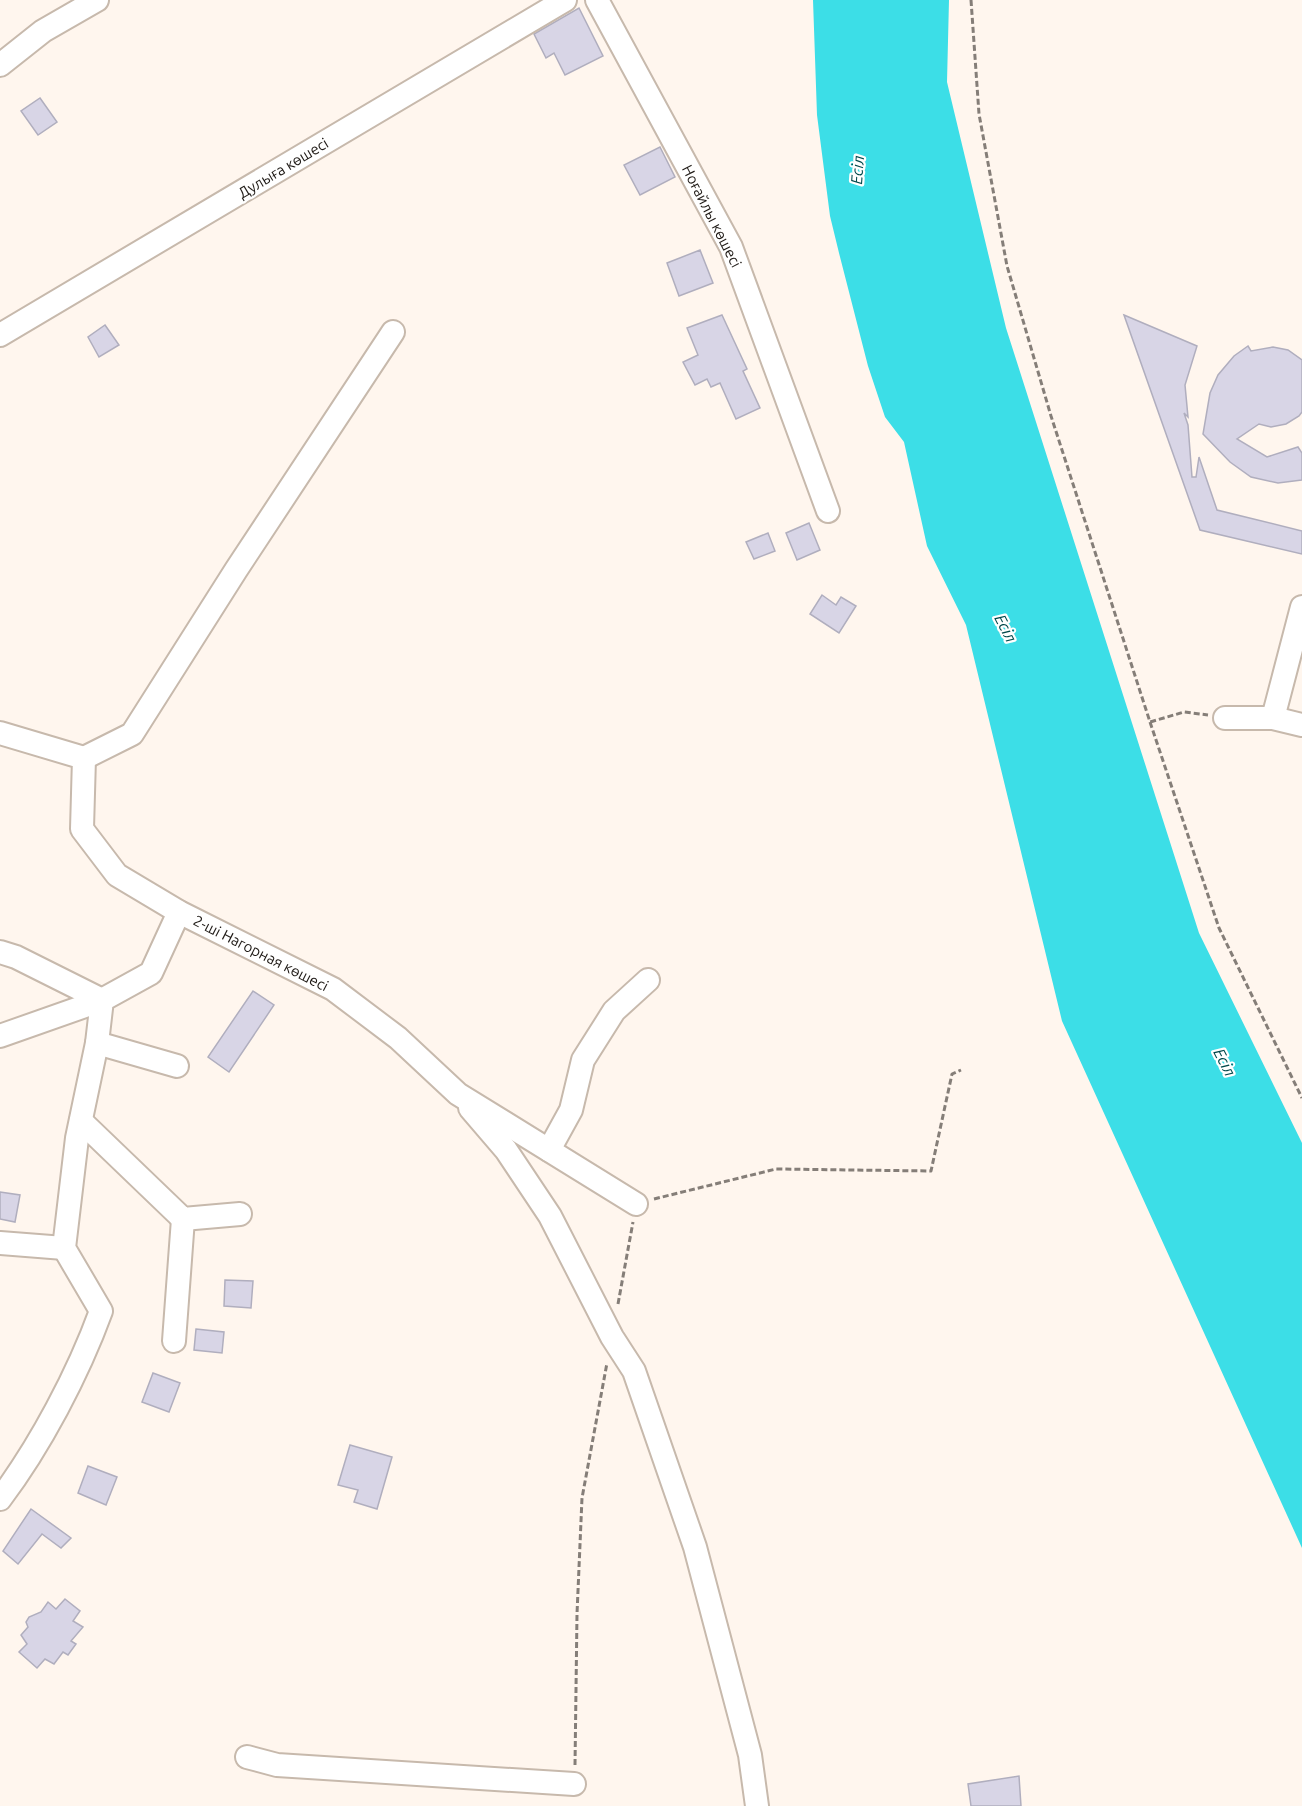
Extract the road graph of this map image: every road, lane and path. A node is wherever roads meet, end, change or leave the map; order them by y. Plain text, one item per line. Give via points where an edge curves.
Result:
1 (97, 0) edge
2 (565, 0) edge
3 (597, 0) edge
4 (971, 0) edge
5 (0, 65) edge
6 (393, 332) dead end
7 (0, 335) edge
8 (828, 511) dead end
9 (1302, 607) edge
10 (1225, 718) joint
11 (1273, 718) junction
12 (1150, 722) junction
13 (1302, 725) edge
14 (0, 733) edge
15 (84, 758) junction
16 (179, 912) junction
17 (0, 952) edge
18 (648, 980) dead end
19 (102, 1000) junction
20 (0, 1036) edge
21 (97, 1043) junction
22 (177, 1066) dead end
23 (961, 1070) dead end
24 (458, 1094) junction
25 (1302, 1098) edge
26 (81, 1121) junction
27 (549, 1150) junction
28 (636, 1203) junction
29 (240, 1214) dead end
30 (183, 1219) junction
31 (0, 1243) edge
32 (64, 1248) junction
33 (612, 1336) junction
34 (174, 1341) dead end
35 (0, 1499) edge
36 (247, 1757) dead end
37 (574, 1784) joint
38 (757, 1806) edge

1 - 5 street via 43,31
2 - 7 street, Дулыға көшесі
3 - 8 street, Ноғайлы көшесі via 731,248
4 - 12 path via 979,114 1007,266
6 - 15 street via 132,734
9 - 11 street
10 - 11 street
10 - 12 path via 1184,712
11 - 13 street
12 - 25 path via 1219,928
14 - 15 street
15 - 16 street, 2-ші Нагорная көшесі via 82,829 117,875
16 - 19 street via 151,973
16 - 24 street, 2-ші Нагорная көшесі via 333,989 398,1038
17 - 19 street
18 - 27 street via 614,1011 583,1060 571,1110
19 - 20 street
19 - 21 street
21 - 22 street
21 - 26 street
23 - 28 path via 952,1074 931,1171 776,1169
24 - 27 street, 2-ші Нагорная көшесі
24 - 33 street via 506,1150 550,1216
26 - 30 street
26 - 32 street
27 - 28 street, 2-ші Нагорная көшесі
28 - 33 path
29 - 30 street
30 - 34 street
31 - 32 street
32 - 35 street via 101,1311 89,1343 25,1467
33 - 37 path via 582,1498
33 - 38 street via 634,1371 695,1547 750,1755
36 - 37 street via 277,1765

